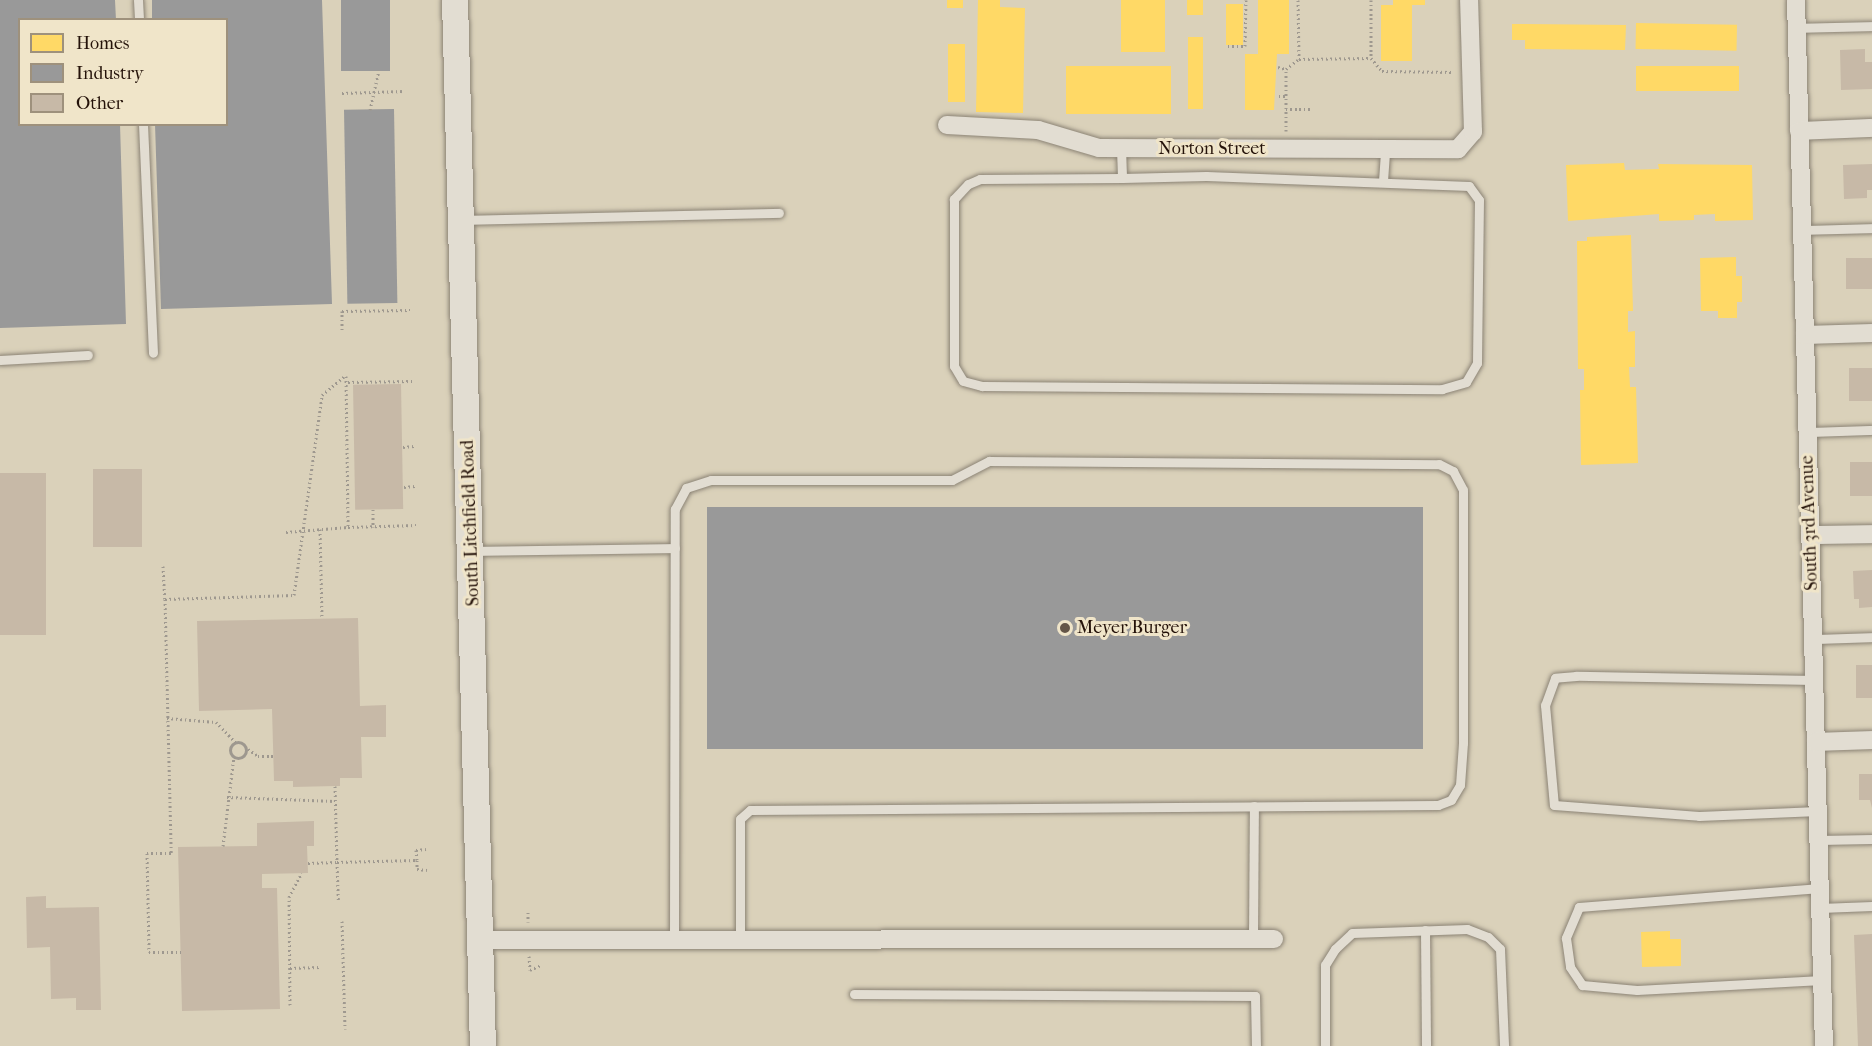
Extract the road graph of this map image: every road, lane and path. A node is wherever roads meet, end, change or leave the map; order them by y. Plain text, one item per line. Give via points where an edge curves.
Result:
1 (138, 0) edge
2 (455, 0) edge
3 (1246, 0) edge
4 (1298, 0) edge
5 (1371, 0) edge
6 (1469, 0) edge
7 (1796, 0) edge
8 (139, 18) edge
9 (1872, 26) edge
10 (1796, 28) junction
11 (1228, 46) dead end
12 (1371, 58) junction
13 (1299, 59) junction
14 (1278, 67) dead end
15 (1286, 69) junction
16 (379, 70) dead end
17 (1454, 84) dead end
18 (404, 91) dead end
19 (374, 92) junction
20 (342, 93) dead end
21 (1279, 96) dead end
22 (1286, 96) junction
23 (1286, 109) junction
24 (1311, 109) dead end
25 (370, 110) dead end
26 (947, 125) dead end
27 (143, 126) edge
28 (1872, 129) edge
29 (1799, 131) junction
30 (1286, 135) dead end
31 (1121, 148) junction
32 (1385, 149) junction
33 (1122, 178) junction
34 (1383, 181) junction
35 (779, 213) dead end
36 (462, 220) junction
37 (1872, 228) edge
38 (1802, 230) junction
39 (410, 310) dead end
40 (342, 330) dead end
41 (1872, 333) edge
42 (1805, 335) junction
43 (153, 353) dead end
44 (87, 355) dead end
45 (0, 360) edge
46 (412, 381) dead end
47 (347, 382) junction
48 (1872, 430) edge
49 (1807, 432) junction
50 (414, 446) dead end
51 (403, 447) dead end
52 (415, 486) dead end
53 (404, 487) dead end
54 (373, 509) dead end
55 (416, 525) dead end
56 (373, 527) junction
57 (348, 528) junction
58 (320, 529) junction
59 (303, 530) junction
60 (286, 532) dead end
61 (1872, 534) edge
62 (1810, 535) junction
63 (675, 548) junction
64 (472, 551) junction
65 (163, 566) dead end
66 (165, 599) junction
67 (322, 618) dead end
68 (1872, 637) edge
69 (1813, 639) junction
70 (1814, 680) junction
71 (167, 718) junction
72 (1872, 740) edge
73 (1816, 741) junction
74 (236, 742) junction
75 (246, 748) junction
76 (273, 756) dead end
77 (234, 757) junction
78 (335, 786) dead end
79 (227, 797) junction
80 (335, 801) junction
81 (1254, 806) junction
82 (1818, 811) junction
83 (1872, 839) edge
84 (1819, 840) junction
85 (224, 846) dead end
86 (426, 849) dead end
87 (417, 860) junction
88 (308, 862) dead end
89 (337, 862) junction
90 (427, 870) dead end
91 (302, 873) dead end
92 (1820, 888) junction
93 (338, 900) dead end
94 (1872, 906) edge
95 (1820, 908) junction
96 (342, 921) dead end
97 (1425, 930) junction
98 (1253, 939) junction
99 (1274, 939) dead end
100 (481, 940) junction
101 (674, 940) junction
102 (740, 940) junction
103 (181, 952) dead end
104 (320, 967) dead end
105 (290, 968) junction
106 (1822, 980) junction
107 (854, 994) dead end
108 (290, 1005) dead end
109 (345, 1029) dead end
110 (483, 1046) edge
111 (1256, 1046) edge
112 (1325, 1046) edge
113 (1426, 1046) edge
114 (1504, 1046) edge
115 (1824, 1046) edge

1 - 8 lane
2 - 36 main road, South Litchfield Road
3 - 11 path via 1245,46
4 - 13 path
5 - 12 path
6 - 32 street, Norton Street via 1473,132 1458,149
7 - 10 street, South 3rd Avenue
9 - 10 lane
10 - 29 street, South 3rd Avenue
12 - 13 path
12 - 17 path via 1382,71 1454,72
13 - 15 path
14 - 15 path
15 - 22 path
16 - 19 path
18 - 19 path
19 - 20 path
19 - 25 path
21 - 22 path
22 - 23 path
23 - 24 path
23 - 30 path
26 - 31 street, Norton Street via 1038,130 1099,148
27 - 43 lane
28 - 29 street
29 - 38 street, South 3rd Avenue
31 - 32 street, Norton Street
31 - 33 lane
32 - 34 lane
33 - 34 lane
33 - 34 lane via 980,179 968,184 954,199 954,366 963,381 982,386 1430,389 1466,382 1477,363 1479,200 1469,186
35 - 36 lane
36 - 64 main road, South Litchfield Road
37 - 38 lane
38 - 42 street, South 3rd Avenue
39 - 40 path via 342,311
41 - 42 street
42 - 49 street, South 3rd Avenue
44 - 45 lane
46 - 47 path
47 - 57 path
47 - 59 path via 346,375 322,395
48 - 49 lane
49 - 62 street, South 3rd Avenue
50 - 51 path
52 - 53 path
54 - 56 path
55 - 56 path
56 - 57 path
57 - 58 path
58 - 59 path
58 - 67 path
59 - 60 path
59 - 66 path via 294,595
61 - 62 street
62 - 69 street, South 3rd Avenue
63 - 64 lane
63 - 81 lane via 675,509 686,488 711,480 952,480 989,461 1439,464 1453,471 1463,490 1460,785 1451,800 1438,805
63 - 101 lane
64 - 100 main road, South Litchfield Road
65 - 66 path
66 - 71 path
68 - 69 lane
69 - 70 street, South 3rd Avenue
70 - 73 street, South 3rd Avenue
70 - 82 lane via 1576,676 1555,678 1545,705 1554,805 1699,816
71 - 74 path via 216,722
71 - 103 path via 171,853 147,854 149,952
72 - 73 street
73 - 82 street, South 3rd Avenue
74 - 75 path
74 - 77 path via 230,747
75 - 76 path via 258,756
75 - 77 path via 244,756
77 - 79 path
78 - 80 path
79 - 80 path
79 - 85 path
80 - 89 path
81 - 98 lane
81 - 102 lane via 750,810 740,819
82 - 84 street, South 3rd Avenue
83 - 84 lane
84 - 92 street, South 3rd Avenue
86 - 87 path via 416,850
87 - 89 path
87 - 90 path via 417,869
88 - 89 path
89 - 93 path
91 - 105 path via 289,897
92 - 95 street, South 3rd Avenue
92 - 106 lane via 1579,907 1566,938 1570,968 1582,985 1637,990
94 - 95 lane
95 - 106 street, South 3rd Avenue
96 - 109 path
97 - 112 lane via 1352,933 1335,948 1325,965
97 - 113 lane
97 - 114 lane via 1467,929 1488,937 1500,949
98 - 99 street
98 - 102 street
100 - 101 street
100 - 110 main road, South Litchfield Road
101 - 102 street
104 - 105 path
105 - 108 path
106 - 115 street, South 3rd Avenue
107 - 111 lane via 1255,996

